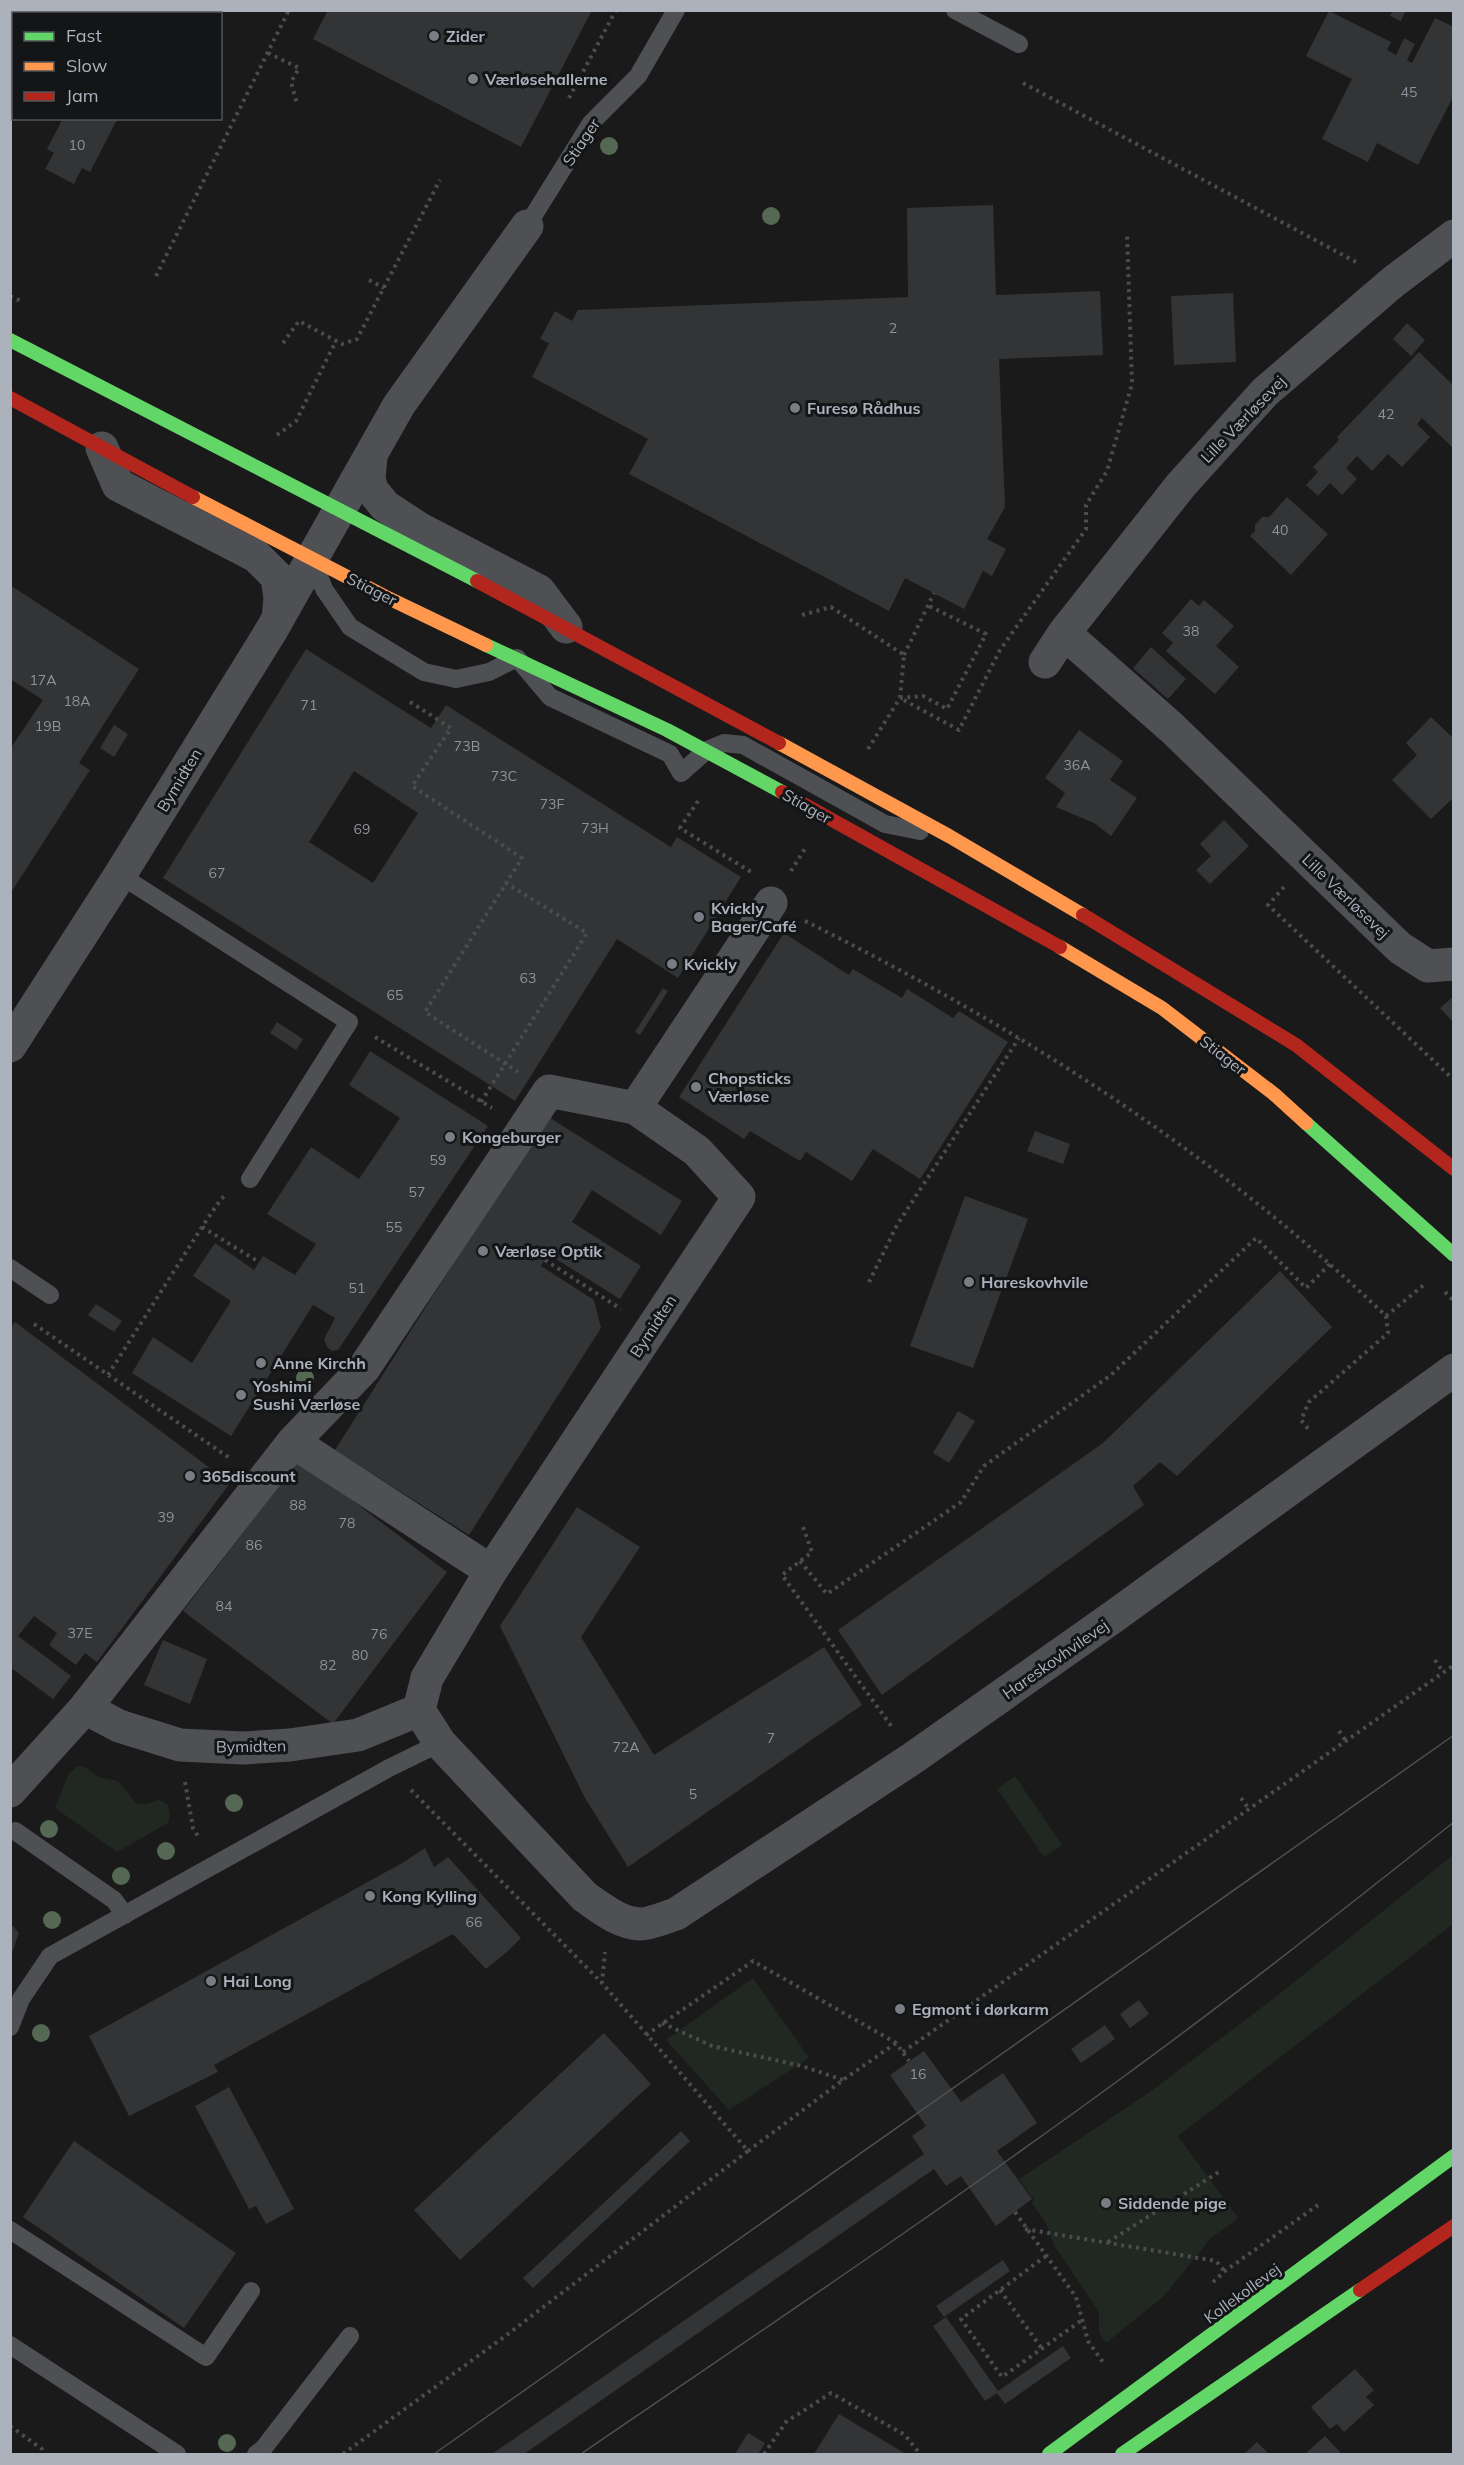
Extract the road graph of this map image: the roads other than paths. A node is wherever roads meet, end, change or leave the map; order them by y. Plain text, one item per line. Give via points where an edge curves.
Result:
1 (676, 10) edge
2 (955, 10) edge
3 (1019, 44) dead end
4 (527, 226) joint
5 (1454, 236) edge
6 (10, 340) edge
7 (10, 398) edge
8 (102, 448) junction
9 (371, 457) junction
10 (341, 510) junction
11 (312, 559) junction
12 (278, 619) junction
13 (566, 627) junction
14 (1064, 633) junction
15 (517, 658) junction
16 (1045, 662) dead end
17 (707, 750) junction
18 (949, 836) junction
19 (120, 875) junction
20 (771, 903) road end
21 (1454, 964) edge
22 (10, 1046) edge
23 (636, 1108) junction
24 (1454, 1169) edge
25 (250, 1179) road end
26 (1454, 1255) edge
27 (10, 1268) edge
28 (50, 1295) dead end
29 (1454, 1370) edge
30 (293, 1442) junction
31 (491, 1571) junction
32 (85, 1708) junction
33 (418, 1710) junction
34 (440, 1743) junction
35 (10, 1791) edge
36 (15, 1831) dead end
37 (125, 1915) junction
38 (10, 2026) edge
39 (1454, 2156) edge
40 (1454, 2226) edge
41 (10, 2230) edge
42 (251, 2291) dead end
43 (350, 2336) dead end
44 (10, 2345) edge
45 (177, 2454) edge
46 (256, 2454) edge
47 (1049, 2454) edge
48 (1122, 2454) edge

1 - 4 lane, Stiager via 638,76 591,123
2 - 3 lane
4 - 9 street, Stiager via 399,405
5 - 14 street, Lille Værløsevej via 1265,392 1181,485
6 - 10 street, Stiager
7 - 8 street, Stiager
8 - 11 street, Stiager
8 - 12 street via 118,485 256,556 277,577
9 - 10 street, Stiager
9 - 13 street, Stiager via 372,490 385,506 420,529 539,591
10 - 11 street, Bymidten
10 - 13 street, Stiager
11 - 12 street, Bymidten
11 - 15 street, Stiager
11 - 15 lane via 324,589 350,627 424,672 456,679 489,672
12 - 19 street, Bymidten
13 - 18 street, Stiager
14 - 16 street, Lille Værløsevej
14 - 21 street, Lille Værløsevej via 1172,728 1400,948 1428,966
15 - 17 street, Stiager
15 - 17 lane via 550,697 670,754 681,773
17 - 18 lane via 724,743 743,745 885,824
17 - 26 street, Stiager via 1043,937 1162,1008 1274,1094
18 - 24 street, Stiager via 1296,1045
19 - 22 street, Bymidten
19 - 25 lane via 349,1022
20 - 23 street
23 - 30 street, Bymidten via 549,1091 364,1368
23 - 31 street, Bymidten via 697,1151 739,1197
27 - 28 lane
29 - 34 street, Hareskovhvilevej via 891,1773 676,1914 642,1924 607,1912 585,1897
30 - 31 street
30 - 32 street
31 - 33 street, Bymidten via 427,1678
32 - 33 street, Bymidten via 119,1726 180,1745 243,1748 290,1746 358,1735
32 - 35 street
33 - 34 street
34 - 37 lane
36 - 37 lane via 114,1900
37 - 38 lane via 50,1956 21,1999
39 - 47 street, Kollekollevej
40 - 48 street
41 - 42 lane via 206,2357
43 - 46 lane
44 - 45 lane

